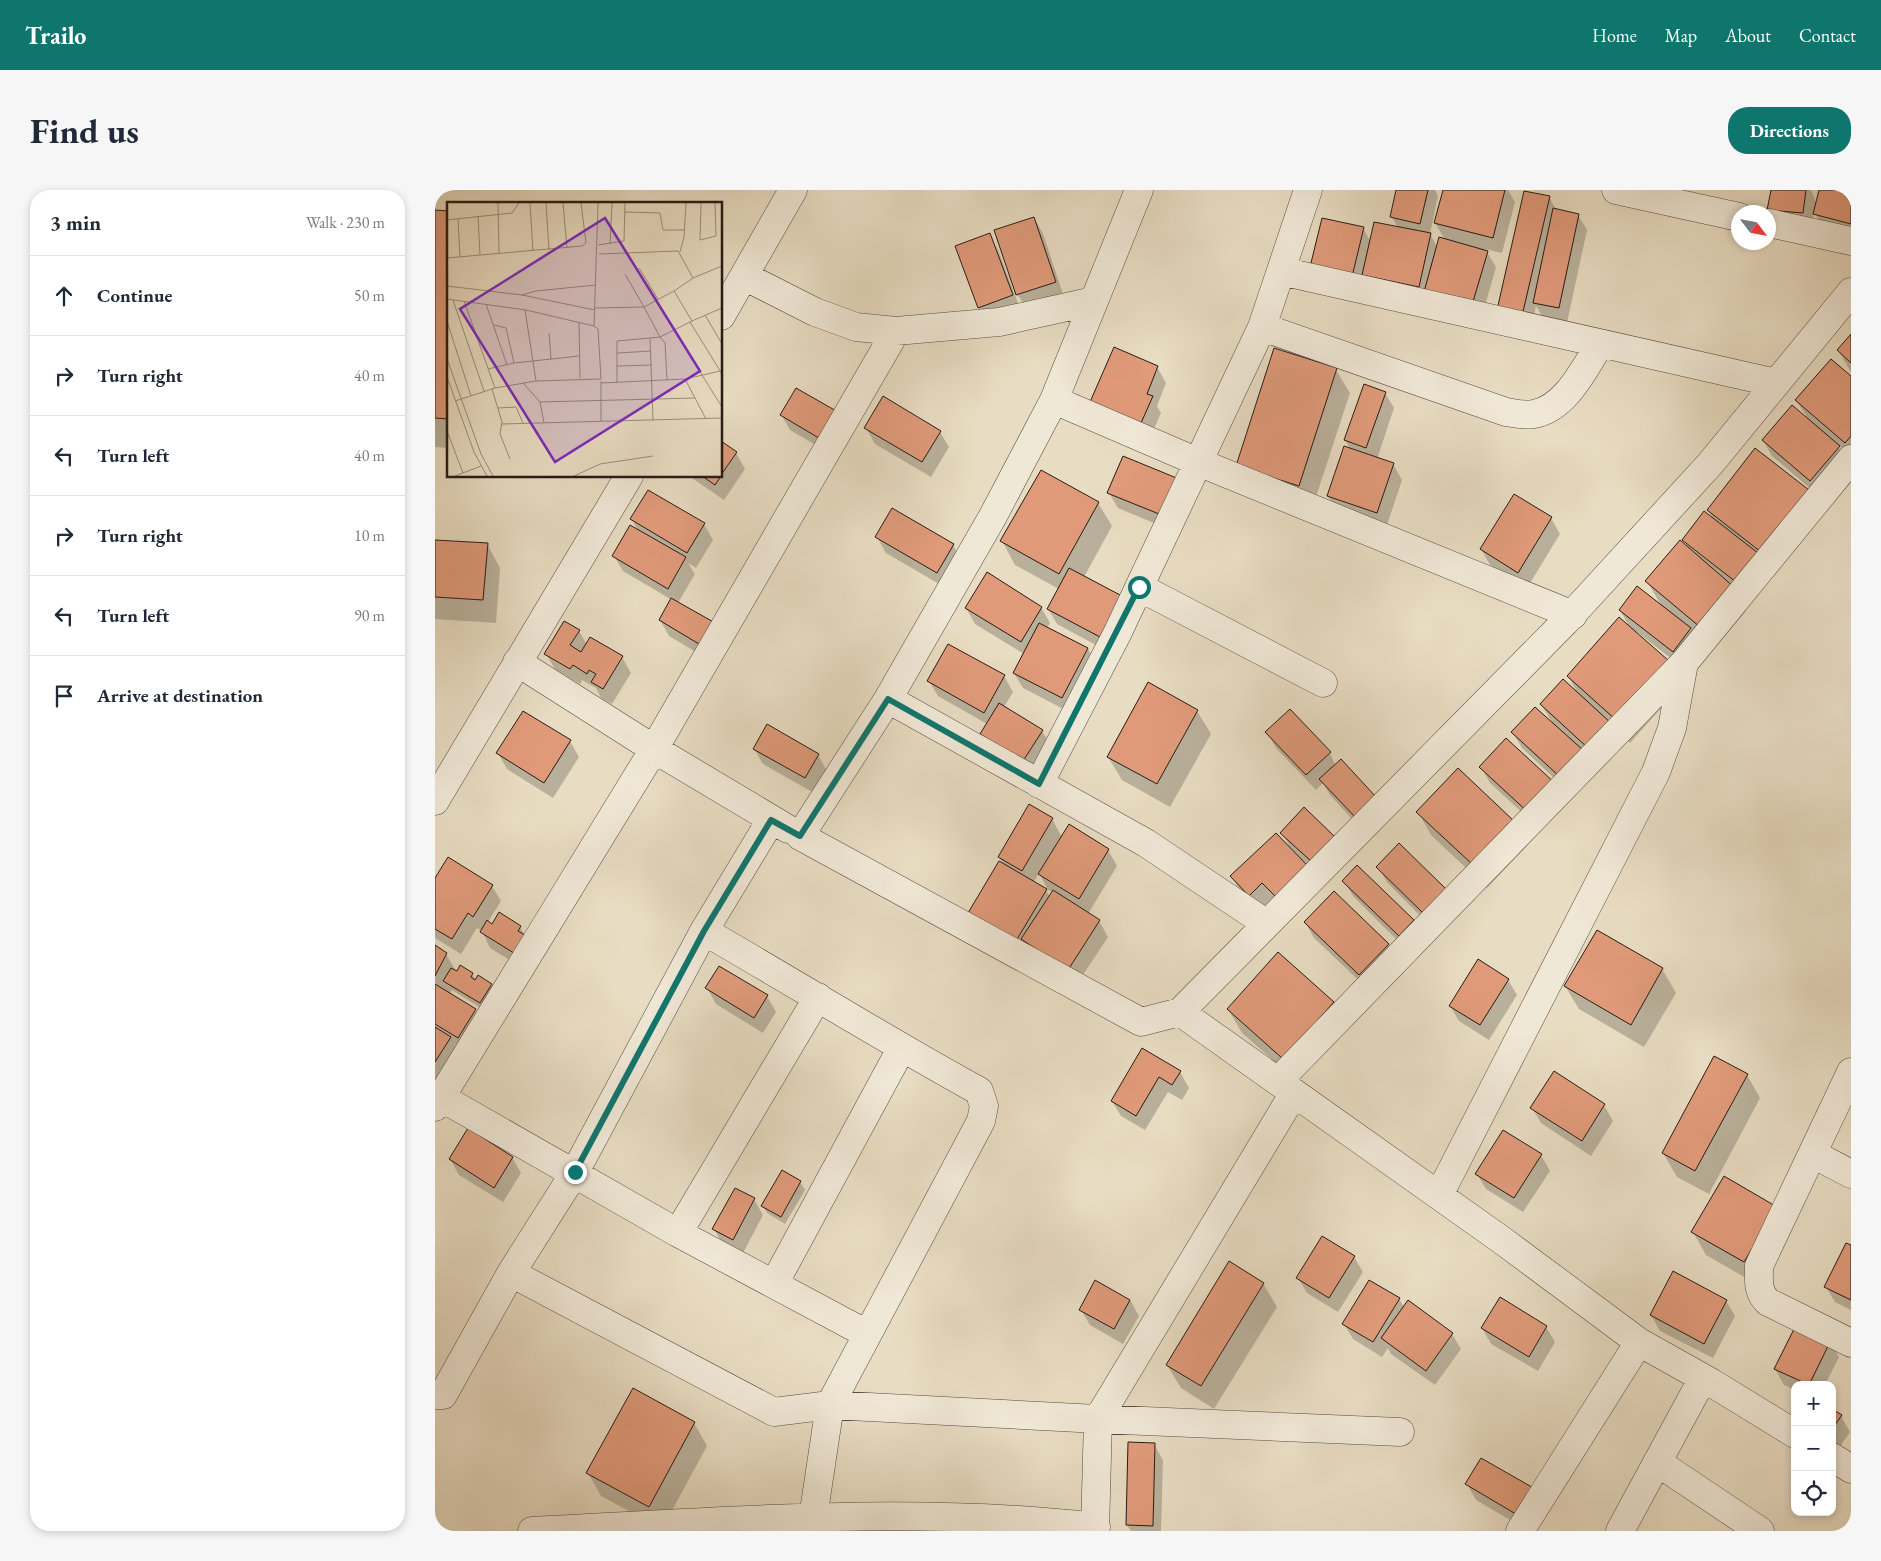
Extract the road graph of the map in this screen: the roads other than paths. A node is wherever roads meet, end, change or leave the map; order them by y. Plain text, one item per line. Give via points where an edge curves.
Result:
1 (793, 190) edge
2 (1139, 190) edge
3 (1308, 190) edge
4 (1616, 190) edge
5 (1731, 215) edge
6 (1776, 225) edge
7 (1851, 241) edge
8 (1281, 271) junction
9 (744, 276) junction
10 (1851, 292) edge
11 (1094, 301) junction
12 (723, 313) edge
13 (1262, 327) junction
14 (896, 331) junction
15 (1600, 344) junction
16 (1777, 383) junction
17 (1054, 400) junction
18 (1851, 459) edge
19 (1198, 462) junction
20 (628, 478) edge
21 (1139, 587) junction
22 (1573, 614) junction
23 (517, 662) junction
24 (1684, 663) junction
25 (1323, 682) dead end
26 (888, 699) junction
27 (655, 749) junction
28 (1039, 784) junction
29 (435, 801) edge
30 (771, 820) junction
31 (800, 836) junction
32 (1267, 924) junction
33 (704, 931) junction
34 (818, 997) junction
35 (1180, 1012) junction
36 (901, 1049) junction
37 (1851, 1072) edge
38 (1286, 1087) junction
39 (437, 1099) edge
40 (1813, 1154) junction
41 (575, 1172) junction
42 (1851, 1174) edge
43 (1439, 1195) junction
44 (678, 1233) junction
45 (511, 1273) junction
46 (774, 1284) junction
47 (867, 1334) junction
48 (1639, 1342) junction
49 (1851, 1343) edge
50 (1703, 1378) junction
51 (438, 1402) edge
52 (830, 1405) junction
53 (1098, 1419) junction
54 (1400, 1432) dead end
55 (1791, 1432) edge
56 (1836, 1460) edge
57 (1657, 1462) junction
58 (1851, 1469) edge
59 (812, 1524) edge
60 (1096, 1529) edge
61 (532, 1531) edge
62 (1520, 1531) edge
63 (1620, 1531) edge
64 (1760, 1531) edge

1 - 9 street
2 - 11 street
3 - 8 street
4 - 5 street
6 - 7 street
8 - 13 street
8 - 15 street
9 - 12 street
9 - 14 street via 815,312 856,327
10 - 16 street
11 - 14 street via 999,322
11 - 17 street
13 - 15 street via 1506,412 1533,414 1554,406 1572,388
13 - 19 street
14 - 27 street
15 - 16 street
16 - 22 street via 1710,464
17 - 19 street
17 - 26 street via 993,516
18 - 24 street
19 - 21 street
19 - 22 street
20 - 23 street
21 - 25 street
21 - 28 street
22 - 32 street
23 - 27 street
23 - 29 street
24 - 38 street
24 - 43 street via 1672,728 1656,772
26 - 28 street
26 - 31 street
27 - 30 street
27 - 39 street
28 - 32 street via 1147,844
30 - 31 street
30 - 33 street
31 - 35 street via 1141,1022
32 - 35 street
33 - 34 street
33 - 41 street
34 - 36 street
34 - 44 street
35 - 38 street
36 - 46 street
36 - 47 street via 979,1091 984,1106 981,1120
37 - 40 street
38 - 43 street
38 - 53 street
39 - 41 street
40 - 42 street
40 - 49 street via 1759,1266 1758,1282 1761,1296 1768,1302
41 - 44 street
41 - 45 street
43 - 48 street
44 - 46 street
45 - 51 street
45 - 52 street via 774,1412
46 - 47 street
47 - 52 street
48 - 50 street
48 - 62 street
50 - 55 street
50 - 57 street
52 - 53 street
52 - 59 street
53 - 54 street
53 - 60 street
56 - 58 street
57 - 63 street
57 - 64 street
59 - 60 street via 958,1516 1046,1521
59 - 61 street

